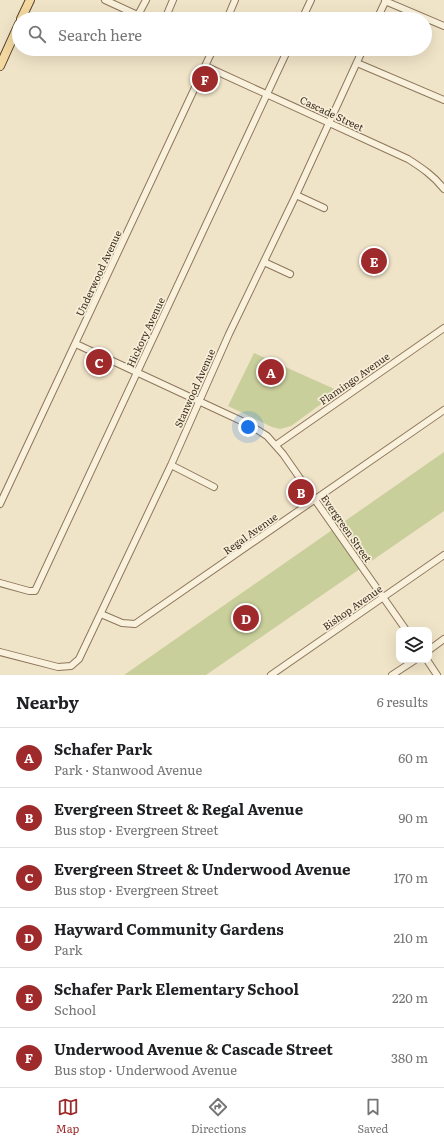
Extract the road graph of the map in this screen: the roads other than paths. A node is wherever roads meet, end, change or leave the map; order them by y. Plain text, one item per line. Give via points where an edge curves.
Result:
1 (30, 0) edge
2 (105, 0) edge
3 (146, 0) edge
4 (173, 0) edge
5 (235, 0) edge
6 (311, 0) edge
7 (386, 0) edge
8 (24, 12) edge
9 (131, 12) edge
10 (140, 12) edge
11 (168, 12) edge
12 (230, 12) edge
13 (305, 12) edge
14 (380, 12) edge
15 (413, 12) edge
16 (432, 21) edge
17 (444, 26) edge
18 (12, 39) edge
19 (210, 56) edge
20 (285, 56) edge
21 (360, 56) edge
22 (357, 63) junction
23 (0, 66) edge
24 (205, 66) junction
25 (268, 95) junction
26 (444, 100) edge
27 (329, 123) junction
28 (444, 189) edge
29 (296, 195) junction
30 (324, 208) dead end
31 (264, 262) junction
32 (290, 274) dead end
33 (444, 328) edge
34 (76, 344) junction
35 (137, 372) junction
36 (200, 401) junction
37 (444, 410) edge
38 (276, 445) junction
39 (171, 465) junction
40 (214, 487) dead end
41 (315, 500) junction
42 (0, 504) edge
43 (444, 555) edge
44 (0, 583) edge
45 (383, 598) junction
46 (102, 614) junction
47 (404, 627) edge
48 (444, 639) edge
49 (432, 648) edge
50 (0, 652) edge
51 (410, 663) edge
52 (429, 663) edge
53 (271, 675) edge
54 (392, 675) edge
55 (437, 675) edge

1 - 8 main road
2 - 9 street
3 - 10 street
4 - 11 street
5 - 12 street
6 - 13 street
7 - 14 street
7 - 15 street
16 - 17 street
18 - 23 main road
19 - 24 street, Underwood Avenue
20 - 25 street, Hickory Avenue
21 - 22 street, Stanwood Avenue
22 - 26 street
22 - 27 street, Stanwood Avenue
24 - 25 street, Cascade Street
24 - 34 street, Underwood Avenue
25 - 27 street, Cascade Street
25 - 35 street, Hickory Avenue
27 - 28 street, Cascade Street via 408,159 424,169
27 - 29 street, Stanwood Avenue
29 - 30 street
29 - 31 street, Stanwood Avenue
31 - 32 street
31 - 36 street, Stanwood Avenue
33 - 38 street, Flamingo Avenue
34 - 35 street, Evergreen Street
34 - 42 street, Underwood Avenue
35 - 36 street, Evergreen Street
35 - 44 street, Hickory Avenue via 36,591
36 - 38 street, Evergreen Street via 252,426
36 - 39 street, Stanwood Avenue
37 - 41 street, Regal Avenue
38 - 41 street, Evergreen Street
39 - 40 street
39 - 46 street, Stanwood Avenue
41 - 45 street, Evergreen Street
41 - 46 street, Regal Avenue via 135,624 122,623
43 - 45 street, Bishop Avenue
45 - 47 street, Evergreen Street
45 - 53 street, Bishop Avenue
46 - 50 street, Stanwood Avenue via 80,659 71,666 58,667
48 - 49 street
51 - 54 street
52 - 55 street

